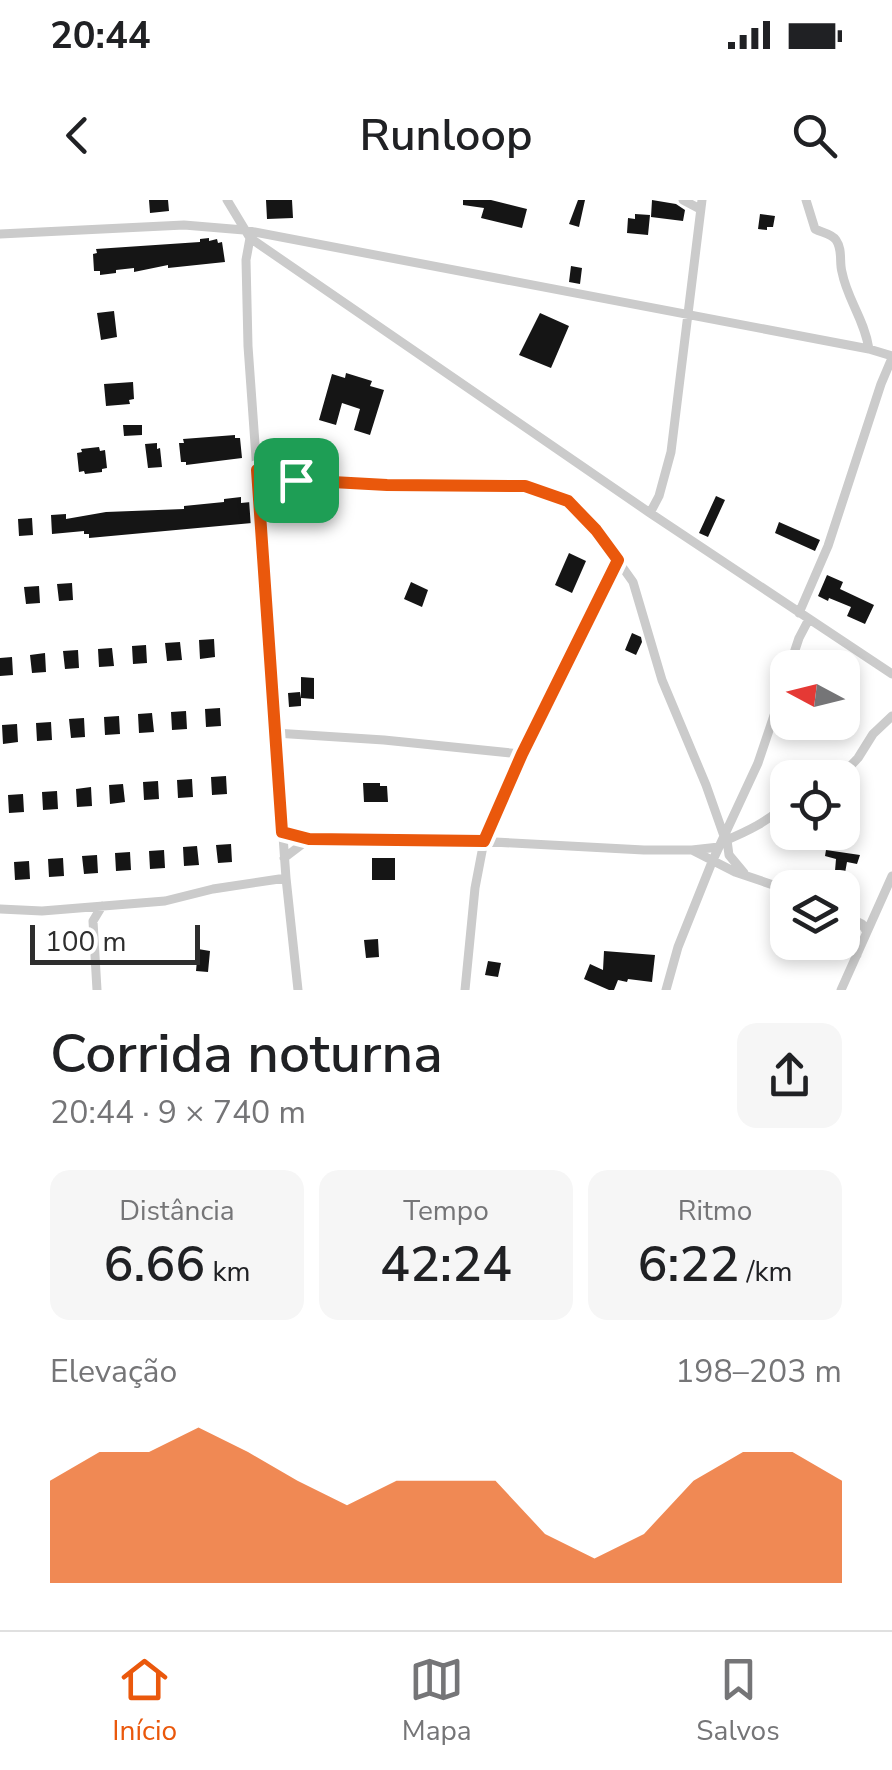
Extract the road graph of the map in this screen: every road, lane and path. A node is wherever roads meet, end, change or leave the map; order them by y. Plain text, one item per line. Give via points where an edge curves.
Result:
1 (227, 200) edge
2 (683, 200) edge
3 (806, 200) edge
4 (701, 204) edge
5 (0, 234) edge
6 (247, 234) junction
7 (688, 314) junction
8 (868, 349) junction
9 (892, 357) edge
10 (257, 470) junction
11 (650, 513) junction
12 (618, 560) junction
13 (804, 616) junction
14 (795, 650) edge
15 (892, 674) edge
16 (892, 716) edge
17 (770, 726) edge
18 (276, 733) junction
19 (522, 754) junction
20 (856, 760) edge
21 (770, 817) edge
22 (282, 832) junction
23 (309, 839) junction
24 (484, 841) junction
25 (721, 842) junction
26 (692, 850) junction
27 (284, 858) junction
28 (712, 862) junction
29 (744, 873) junction
30 (892, 876) edge
31 (286, 878) junction
32 (770, 883) edge
33 (102, 906) junction
34 (74, 908) junction
35 (0, 909) edge
36 (93, 921) junction
37 (860, 923) edge
38 (867, 932) junction
39 (860, 948) edge
40 (855, 960) edge
41 (98, 990) edge
42 (298, 990) edge
43 (466, 990) edge
44 (666, 990) edge
45 (841, 990) edge

1 - 6 street
2 - 4 street
3 - 8 street via 815,229 836,240
4 - 7 street
5 - 6 street via 184,225
6 - 7 street
6 - 10 street
6 - 11 street
7 - 8 street
7 - 11 street via 671,452
8 - 9 street
9 - 13 street
10 - 12 street via 296,480 525,486 568,501
10 - 18 street
11 - 13 street
12 - 19 street
12 - 25 street via 632,582
13 - 14 street
13 - 15 street
16 - 20 street
17 - 25 street
18 - 19 street
18 - 22 street
19 - 24 street
21 - 25 street
22 - 23 street
22 - 27 street
23 - 24 street
23 - 27 street
24 - 26 street
24 - 43 street
25 - 26 street
25 - 28 street
25 - 29 street
26 - 28 street
27 - 31 street
28 - 29 street
28 - 44 street
29 - 32 street
30 - 38 street
31 - 33 street
31 - 42 street
33 - 34 street
33 - 36 street
34 - 35 street
34 - 36 street
36 - 41 street
37 - 38 street
38 - 39 street
40 - 45 street

